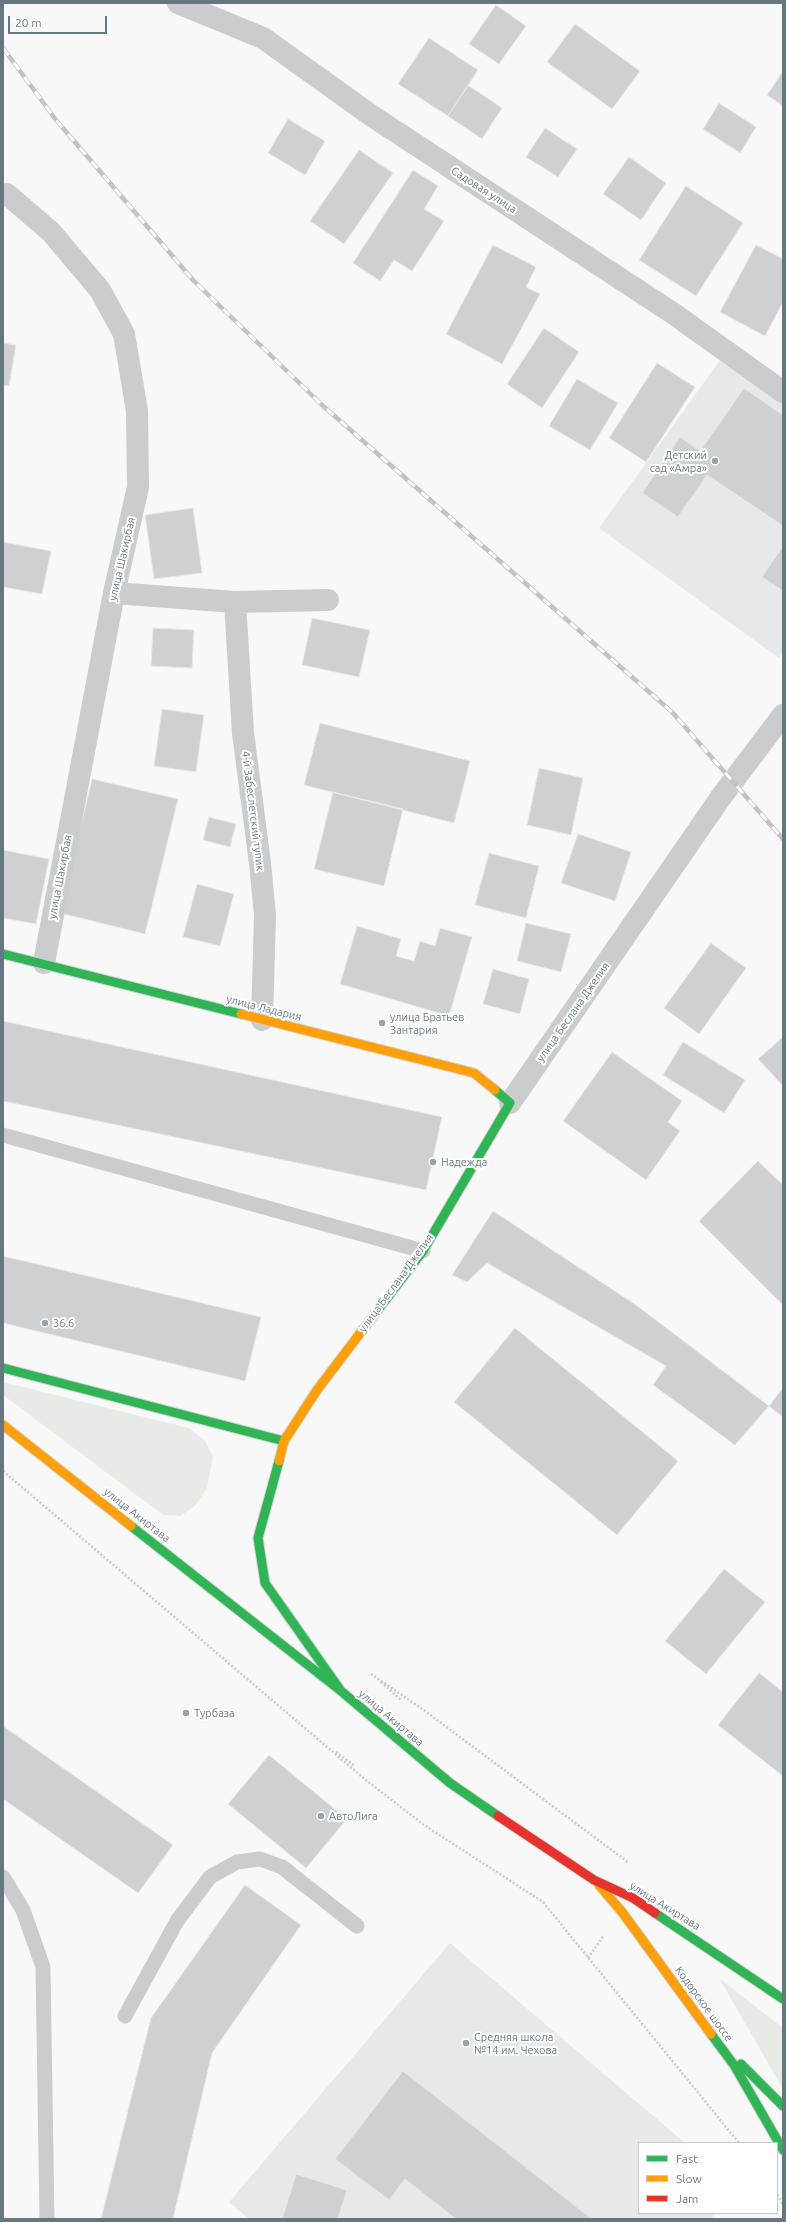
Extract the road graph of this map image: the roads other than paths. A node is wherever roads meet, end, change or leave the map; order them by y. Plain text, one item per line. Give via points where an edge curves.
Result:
1 (178, 3) edge
2 (8, 194) dead end
3 (783, 392) edge
4 (114, 593) junction
5 (328, 600) dead end
6 (235, 602) junction
7 (783, 715) edge
8 (3, 954) edge
9 (44, 963) junction
10 (262, 1020) junction
11 (510, 1103) junction
12 (3, 1135) edge
13 (423, 1250) junction
14 (3, 1368) edge
15 (3, 1425) edge
16 (284, 1441) junction
17 (341, 1691) junction
18 (3, 1877) edge
19 (594, 1880) junction
20 (357, 1926) dead end
21 (783, 1999) edge
22 (125, 2016) dead end
23 (713, 2036) junction
24 (783, 2106) edge
25 (783, 2150) edge
26 (46, 2219) edge

1 - 3 street, Садовая улица via 263,38 372,116 674,314
2 - 4 street, улица Шакирбая via 51,232 100,290 124,334 137,412 138,487
4 - 6 street
4 - 9 street, улица Шакирбая
5 - 6 street
6 - 10 street, 4-й Забеслетский тупик via 243,733 260,862 264,915
7 - 11 street, улица Беслана Джелия via 722,797
8 - 9 highway, улица Ладария
9 - 10 highway, улица Ладария
10 - 11 highway, улица Ладария via 474,1073
11 - 13 highway, улица Беслана Джелия
12 - 13 lane
13 - 16 highway, улица Беслана Джелия via 317,1390
14 - 16 highway
15 - 17 highway, улица Акиртава
16 - 17 highway, улица Беслана Джелия via 258,1538 265,1583
17 - 19 highway, улица Акиртава via 450,1783
18 - 26 lane via 23,1910 43,1967
19 - 21 highway, улица Акиртава via 633,1898
19 - 23 highway, Кодорское шоссе via 622,1912
20 - 22 lane via 282,1866 260,1859 237,1862 210,1878 177,1921
23 - 24 highway
23 - 25 highway, Кодорское шоссе via 734,2066

